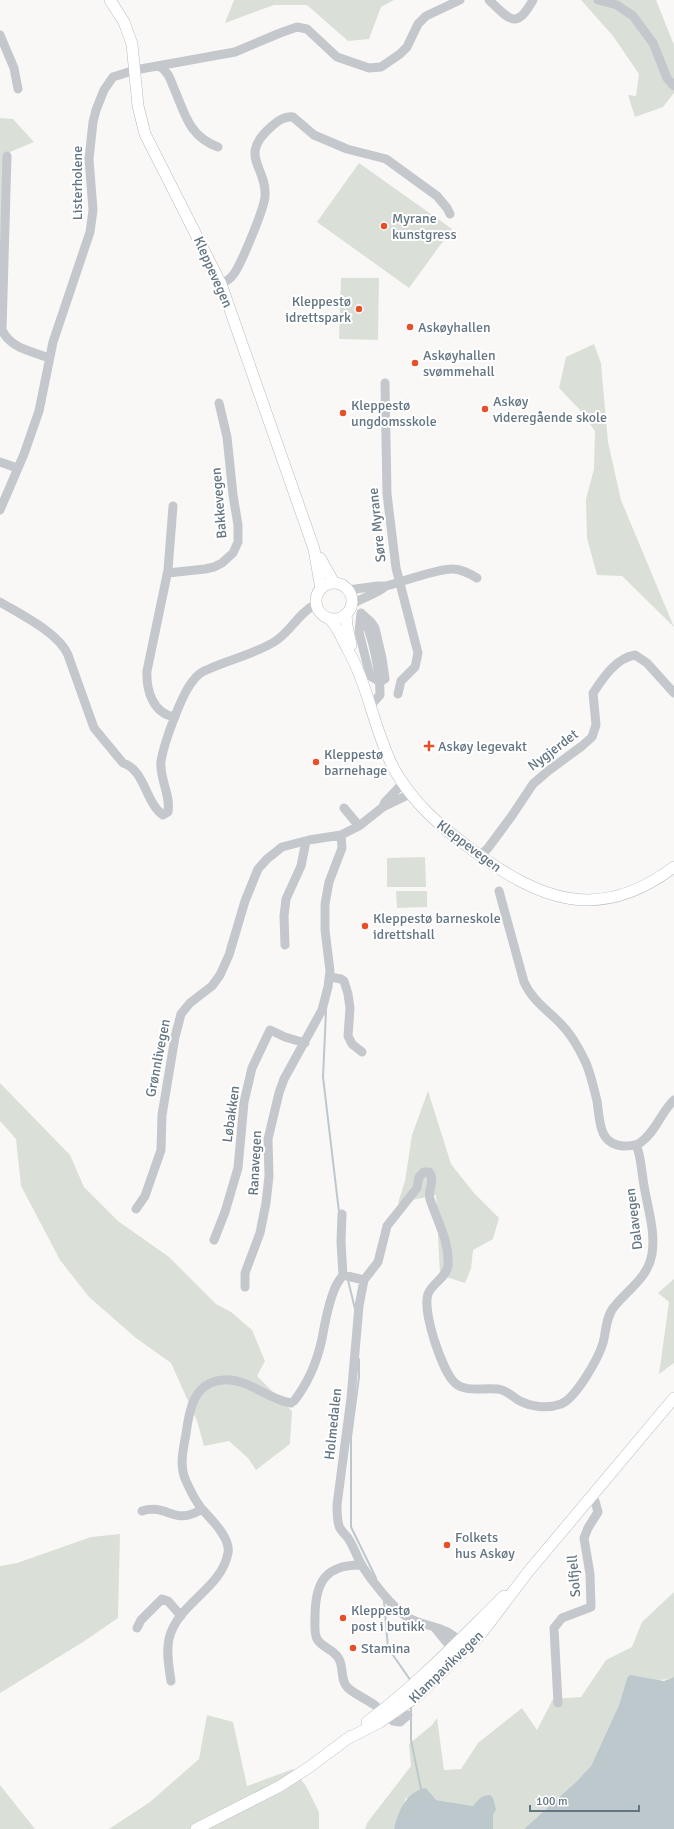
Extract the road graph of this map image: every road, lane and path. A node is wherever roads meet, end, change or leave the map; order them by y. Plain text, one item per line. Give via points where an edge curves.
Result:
1 (110, 0) edge
2 (460, 0) edge
3 (489, 0) edge
4 (534, 0) edge
5 (598, 0) edge
6 (0, 35) edge
7 (159, 66) junction
8 (135, 70) junction
9 (674, 86) edge
10 (18, 89) dead end
11 (218, 147) dead end
12 (7, 156) dead end
13 (450, 214) dead end
14 (221, 284) junction
15 (49, 358) junction
16 (385, 383) dead end
17 (219, 403) dead end
18 (0, 462) edge
19 (17, 468) junction
20 (173, 506) dead end
21 (0, 510) edge
22 (314, 549) junction
23 (168, 573) junction
24 (477, 578) dead end
25 (334, 583) junction
26 (399, 583) junction
27 (386, 586) junction
28 (321, 589) junction
29 (348, 590) junction
30 (0, 602) edge
31 (316, 604) junction
32 (349, 609) junction
33 (361, 613) junction
34 (330, 619) junction
35 (353, 657) junction
36 (380, 682) junction
37 (674, 693) edge
38 (398, 694) dead end
39 (370, 706) junction
40 (175, 717) junction
41 (403, 783) junction
42 (410, 794) junction
43 (383, 807) junction
44 (344, 808) dead end
45 (359, 826) junction
46 (341, 835) junction
47 (306, 841) junction
48 (480, 856) junction
49 (674, 866) edge
50 (499, 891) dead end
51 (285, 945) dead end
52 (330, 977) junction
53 (305, 1043) junction
54 (362, 1052) dead end
55 (674, 1100) edge
56 (636, 1145) junction
57 (136, 1209) dead end
58 (342, 1214) dead end
59 (214, 1240) dead end
60 (445, 1242) joint
61 (343, 1275) junction
62 (364, 1280) junction
63 (245, 1287) dead end
64 (674, 1398) edge
65 (594, 1500) dead end
66 (202, 1509) junction
67 (142, 1512) dead end
68 (362, 1565) junction
69 (181, 1616) junction
70 (137, 1628) dead end
71 (458, 1648) junction
72 (171, 1681) dead end
73 (558, 1703) dead end
74 (376, 1706) dead end
75 (408, 1715) dead end
76 (392, 1720) dead end
77 (196, 1829) edge

1 - 8 main road, Kleppevegen via 129,32
2 - 7 street, Listerholene via 426,16 415,28 400,54 381,67 369,68 347,62 337,57 307,29 297,27 235,52
3 - 4 street via 505,16 514,19 522,18
5 - 9 street via 616,5 633,16 653,43 667,78
6 - 10 street via 14,68
7 - 8 street, Listerholene
7 - 11 street via 168,74 192,129 202,140
8 - 14 main road, Kleppevegen via 138,106 145,134
8 - 15 street, Listerholene via 114,77 104,90 96,110 89,159 93,217 60,314
12 - 15 street via 2,330 17,346
13 - 14 street via 437,196 386,159 347,149 314,135 293,117 284,117 266,132 256,149 256,162 265,189 263,206 234,275
14 - 22 main road, Kleppevegen
15 - 19 street, Listerholene via 39,411
16 - 26 street, Søre Myrane via 387,494
17 - 23 street, Bakkevegen via 227,437 238,542 233,553 214,567
18 - 19 street
19 - 21 street, Listerholene
20 - 23 street
22 - 25 main road, Kleppevegen
22 - 28 main road, Kleppevegen
23 - 40 street via 146,682 156,706
24 - 26 street via 460,570 448,569
25 - 28 main road
25 - 29 main road
26 - 27 street
26 - 38 street via 418,656 415,667 401,681
27 - 29 street
27 - 32 street via 358,600
28 - 31 main road
29 - 32 main road via 351,597
30 - 40 street via 50,634 64,647 94,728 123,762 136,772 154,806 163,815 168,812 169,804 161,776 161,760
31 - 34 main road via 321,614
31 - 40 street via 300,614 275,642 198,675 189,686
32 - 33 street
32 - 34 main road via 340,618
32 - 35 main road, Kleppevegen
33 - 36 street via 359,632 370,676
33 - 36 street via 375,628 385,671 385,679
34 - 35 main road, Kleppevegen
35 - 39 main road, Kleppevegen
36 - 39 street via 380,695
37 - 48 street, Nygjerdet via 647,663 635,655 622,659 606,674 593,694 596,726 591,739 533,784
39 - 41 main road, Kleppevegen via 386,751
41 - 42 main road, Kleppevegen
41 - 43 street, Grønnlivegen
42 - 43 street, Grønnlivegen
42 - 48 main road, Kleppevegen via 433,820
43 - 45 street, Grønnlivegen
44 - 45 street
45 - 46 street, Grønnlivegen
46 - 47 street, Grønnlivegen
46 - 52 street, Ranavegen via 342,848 329,882 325,904
47 - 51 street via 302,866 286,899
47 - 57 street, Grønnlivegen via 276,851 258,869 245,901 230,955 220,975 212,986 190,1003 181,1014 162,1115 161,1150 145,1196
48 - 49 main road, Kleppevegen via 532,888 574,899 606,898 628,893 648,884
50 - 56 street via 524,982 537,1002 566,1030 586,1064 595,1090 603,1135 618,1145
52 - 53 street, Ranavegen via 322,1010
52 - 54 street via 341,979 346,987 350,1008 348,1036 352,1044
53 - 59 street, Løbakken via 270,1030 253,1064 244,1102 238,1168 226,1212
53 - 63 street, Ranavegen via 284,1079 277,1099 268,1139 269,1176 266,1203 258,1238 245,1273
55 - 56 street via 648,1135
56 - 60 street, Dalavegen via 650,1220 653,1247 651,1260 640,1281 611,1311 601,1348 578,1389 567,1401 554,1406 538,1407 500,1390 464,1388 455,1382 439,1351 427,1308 430,1291 448,1268
58 - 61 street
60 - 62 street, Holmedalen via 430,1198 432,1176 429,1172 424,1172 419,1177 417,1188 387,1226 378,1262
61 - 62 street
61 - 66 street via 333,1291 313,1368 302,1391 292,1402 233,1380 208,1384 194,1398 189,1412 182,1458 186,1480
62 - 68 street, Holmedalen via 337,1505 339,1525
64 - 71 main road, Klampavikvegen via 528,1572
65 - 73 street, Solfjell via 598,1512 584,1538 590,1574 591,1607 562,1618 554,1631
66 - 67 street via 184,1517 154,1509
66 - 69 street via 225,1539 228,1554 220,1574
68 - 71 street, Holmedalen via 394,1607 409,1618 451,1633
68 - 74 street via 337,1568 323,1579 315,1606 316,1636 321,1644 333,1651 339,1659 344,1684 348,1689
69 - 70 street via 168,1601 162,1599 141,1620
69 - 72 street via 168,1643
71 - 77 main road, Klampavikvegen via 426,1687 380,1722 345,1740 280,1786
75 - 76 street via 400,1722

